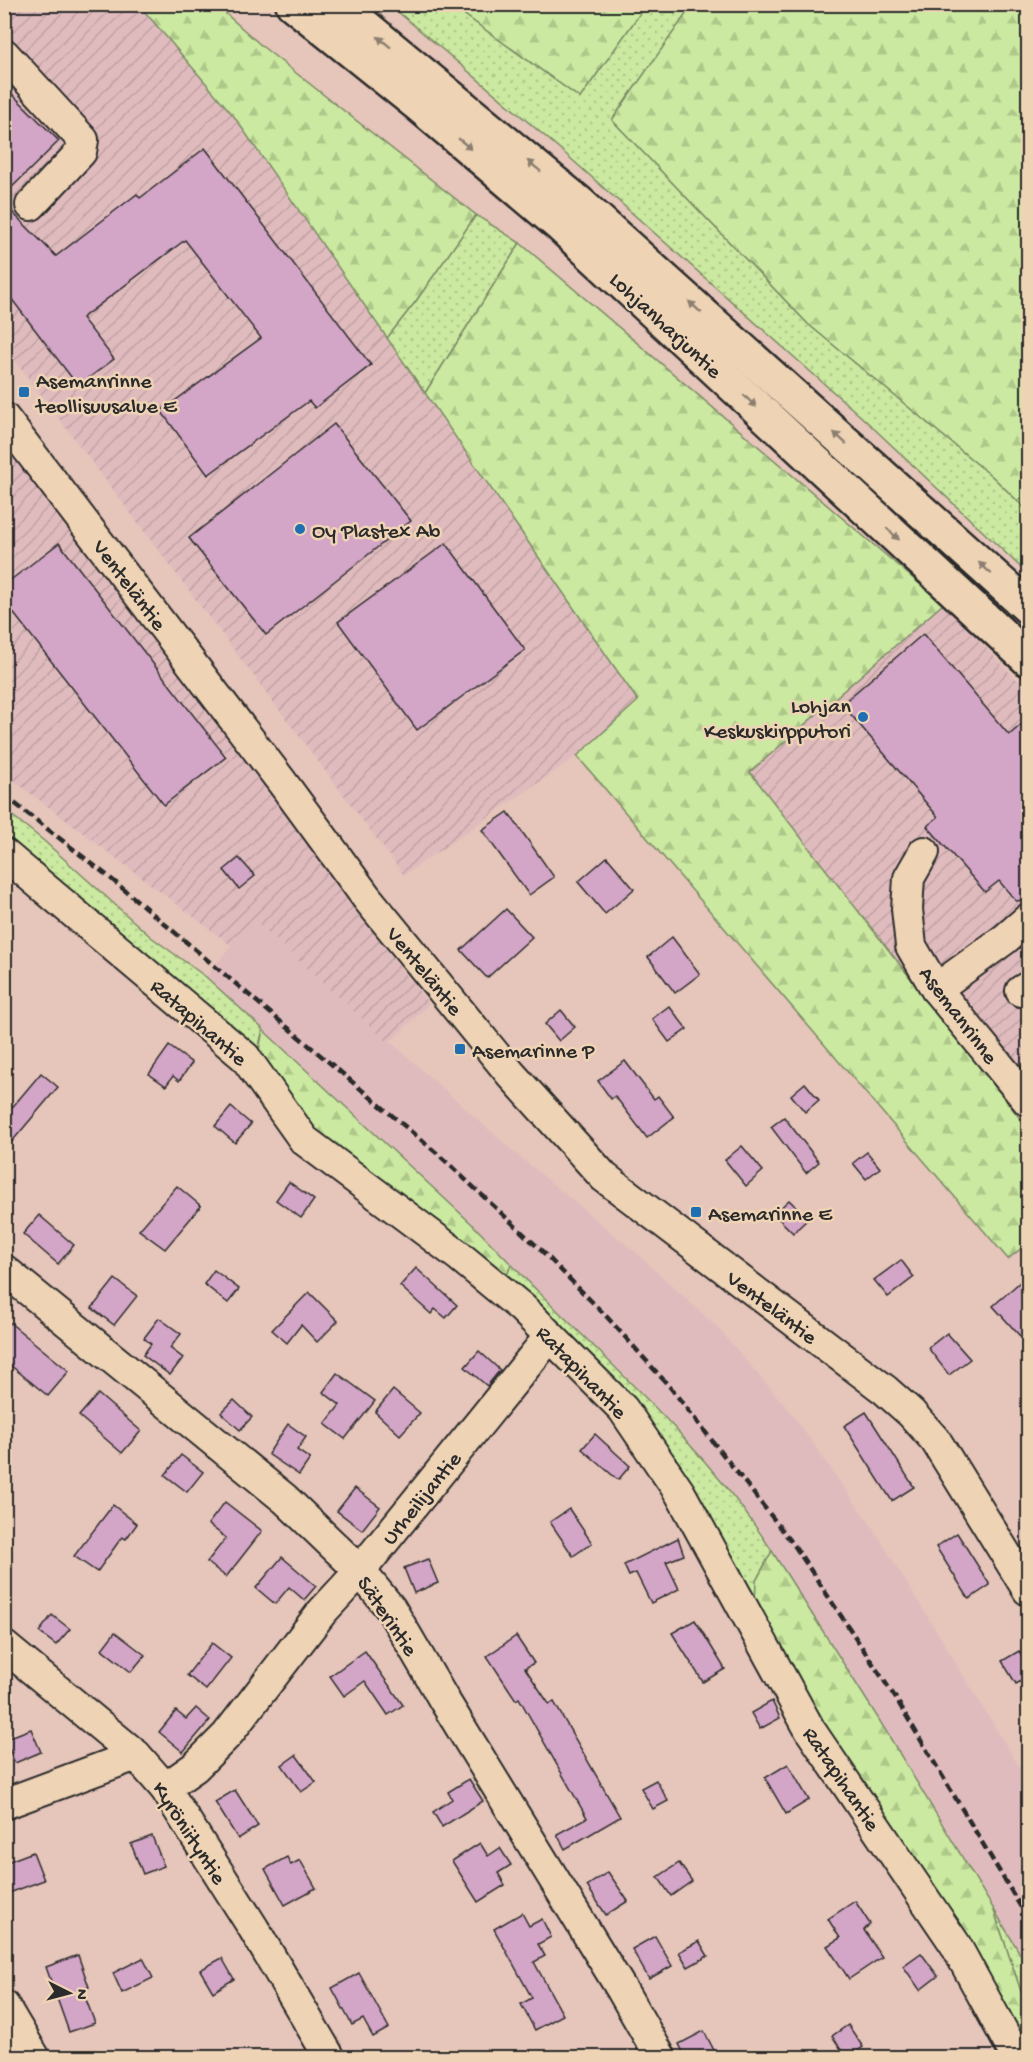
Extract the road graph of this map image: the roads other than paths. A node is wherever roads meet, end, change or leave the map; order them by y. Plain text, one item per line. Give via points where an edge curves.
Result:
1 (293, 4) edge
2 (338, 4) edge
3 (4, 54) edge
4 (31, 205) dead end
5 (4, 418) edge
6 (1029, 607) edge
7 (1029, 659) edge
8 (924, 852) dead end
9 (4, 854) edge
10 (1029, 919) edge
11 (936, 989) junction
12 (1029, 1101) edge
13 (4, 1270) edge
14 (550, 1336) junction
15 (360, 1571) junction
16 (1029, 1590) edge
17 (4, 1646) edge
18 (136, 1755) junction
19 (165, 1788) junction
20 (4, 1804) edge
21 (4, 2006) edge
22 (35, 2058) edge
23 (330, 2058) edge
24 (661, 2058) edge
25 (1017, 2058) edge

1 -> 7 highway, Lohjanharjuntie via 560,225
6 -> 2 highway, Lohjanharjuntie via 579,203
3 - 4 street via 83,140 81,152
5 - 16 street, Venteläntie via 367,898 510,1073 604,1177 911,1413 936,1441
8 - 11 street, Asemanrinne via 909,878 907,909 911,946
9 - 14 street, Ratapihantie via 245,1057 304,1140 459,1256
10 - 11 street
11 - 12 street, Asemanrinne
13 - 15 street, Säterintie via 285,1499
14 - 15 street, Urheilijantie
14 - 25 street, Ratapihantie via 623,1409 680,1493 810,1730 955,1944
15 - 19 street, Urheilijantie via 322,1612 227,1734 195,1767
15 - 24 street, Säterintie via 391,1610
17 - 18 street, Kyröniityntie
18 - 19 street, Kyröniityntie
18 - 20 street
19 - 23 street, Kyröniityntie
21 - 22 street

